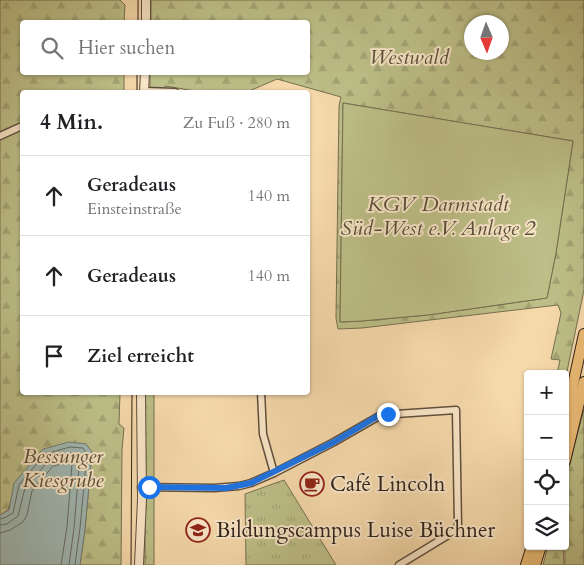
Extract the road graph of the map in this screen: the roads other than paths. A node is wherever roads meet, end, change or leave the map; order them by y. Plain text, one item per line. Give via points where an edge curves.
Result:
1 (146, 0) edge
2 (146, 20) edge
3 (145, 75) edge
4 (144, 90) edge
5 (20, 127) edge
6 (0, 136) edge
7 (584, 334) edge
8 (584, 382) edge
9 (141, 395) edge
10 (261, 395) edge
11 (566, 415) edge
12 (565, 460) edge
13 (274, 473) junction
14 (141, 487) junction
15 (531, 550) edge
16 (540, 550) edge
17 (139, 565) edge
18 (399, 565) edge
19 (526, 565) edge
20 (535, 565) edge

1 - 2 street
3 - 4 street
5 - 6 street
7 - 11 main road
8 - 12 main road
9 - 14 street
10 - 13 street via 263,434
13 - 14 street via 239,486
13 - 18 street via 381,415 456,410 458,526 455,531
14 - 17 street
15 - 19 main road
16 - 20 main road

